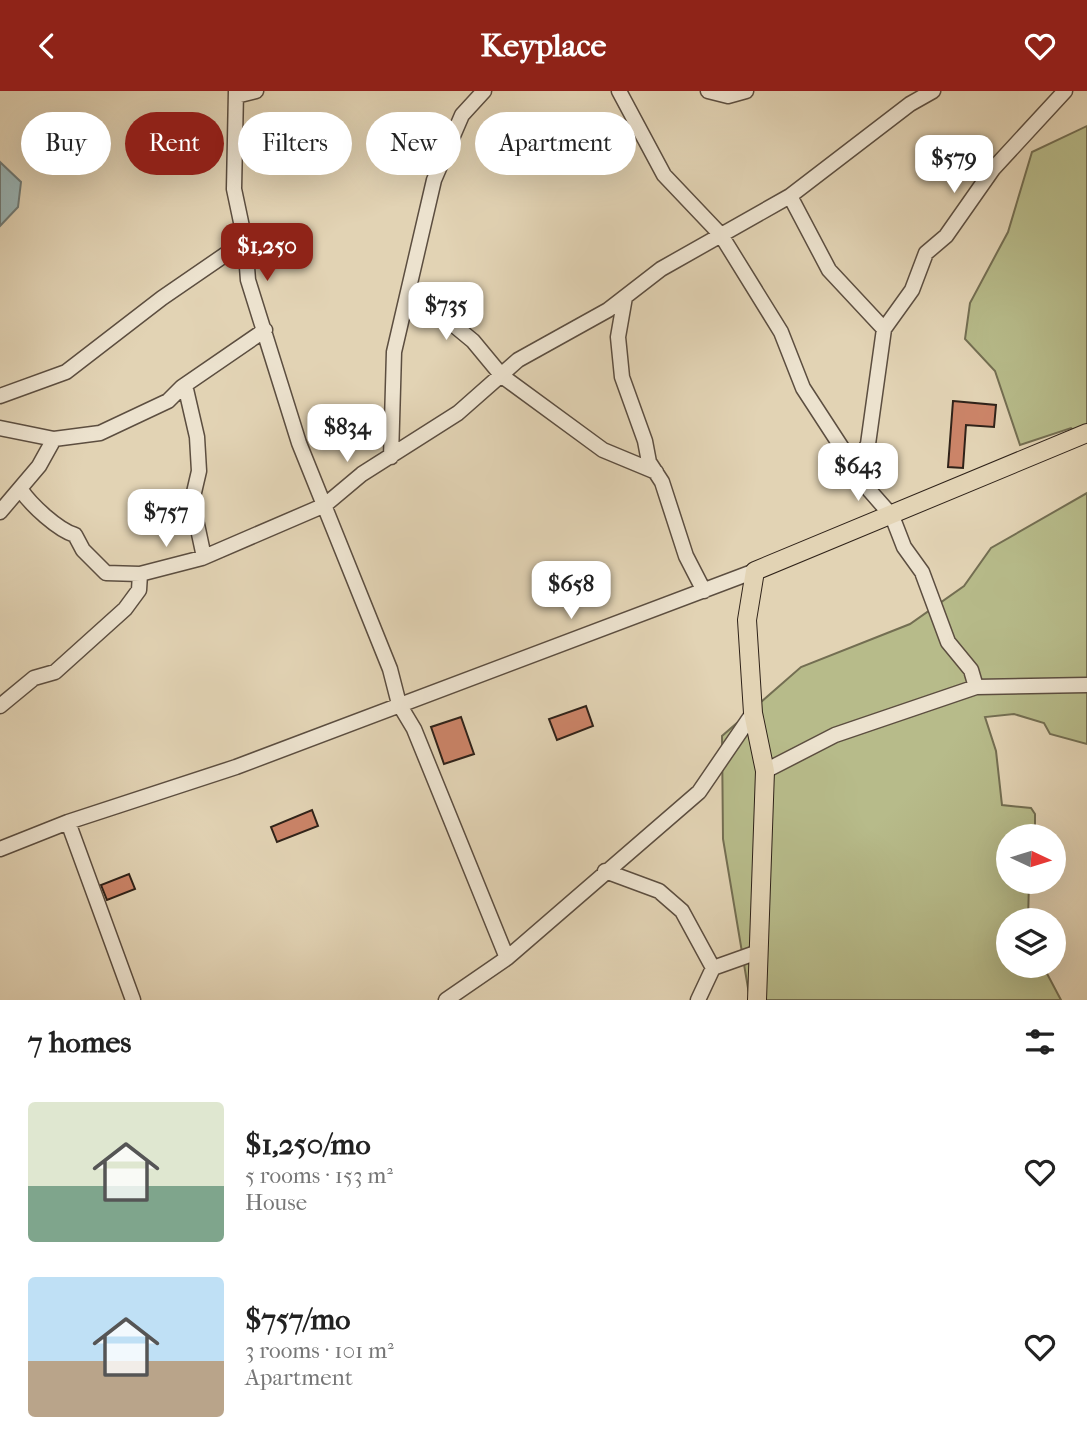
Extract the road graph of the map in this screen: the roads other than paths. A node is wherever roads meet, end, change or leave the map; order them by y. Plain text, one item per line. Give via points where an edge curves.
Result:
1 (256, 91) edge
2 (484, 91) edge
3 (619, 91) edge
4 (708, 91) edge
5 (746, 91) edge
6 (933, 91) edge
7 (1065, 91) edge
8 (236, 94) edge
9 (790, 196) junction
10 (721, 235) junction
11 (244, 241) junction
12 (410, 289) junction
13 (625, 297) junction
14 (884, 329) junction
15 (265, 330) junction
16 (502, 376) junction
17 (185, 385) junction
18 (0, 396) edge
19 (0, 428) edge
20 (1087, 433) edge
21 (54, 439) junction
22 (391, 457) junction
23 (856, 467) junction
24 (656, 472) junction
25 (21, 490) junction
26 (325, 505) junction
27 (0, 512) edge
28 (892, 516) junction
29 (204, 557) junction
30 (755, 571) junction
31 (140, 574) junction
32 (704, 591) junction
33 (1087, 685) edge
34 (976, 687) junction
35 (399, 704) junction
36 (0, 706) edge
37 (752, 713) junction
38 (765, 771) junction
39 (68, 822) junction
40 (0, 849) edge
41 (605, 871) junction
42 (758, 953) junction
43 (508, 958) junction
44 (713, 968) junction
45 (133, 1000) edge
46 (446, 1000) edge
47 (698, 1000) edge
48 (757, 1000) edge

1 - 8 street
2 - 12 street via 462,115 446,147
3 - 10 street via 664,175
4 - 5 street via 728,96
6 - 9 street
7 - 14 street via 993,170 946,236 926,253 912,290
8 - 11 street via 234,188
9 - 10 street
9 - 14 street via 828,270
10 - 13 street via 661,269
10 - 23 street via 781,332 803,388
11 - 15 street via 248,280
11 - 18 street via 66,372
12 - 16 street via 472,341
12 - 22 street via 394,352
13 - 16 street via 518,360
13 - 24 street via 618,337 622,377
14 - 23 street via 868,444
15 - 17 street
15 - 26 street via 299,443
16 - 22 street via 458,413
16 - 24 street via 603,450
17 - 21 street via 169,401 100,432
17 - 29 street via 197,437 199,471 192,501
19 - 21 street
20 - 28 main road
21 - 25 street
22 - 26 street
23 - 28 street
24 - 32 street via 686,556
25 - 27 street
25 - 31 street via 35,509 75,535 106,573
26 - 29 street
26 - 35 street via 390,669
28 - 30 main road
28 - 34 street via 904,547 922,572 948,642 971,670
29 - 31 street
30 - 32 street
30 - 37 main road via 747,620
31 - 36 street via 139,590 125,609 55,672 34,678
32 - 35 street
33 - 34 street
34 - 38 street via 835,736
35 - 39 street via 236,767
35 - 43 street via 414,729
37 - 38 main road
37 - 41 street via 699,792
38 - 42 main road
39 - 40 street
39 - 45 street
41 - 43 street
41 - 44 street via 659,891 682,911
42 - 44 street
42 - 48 main road
43 - 46 street
44 - 47 street

